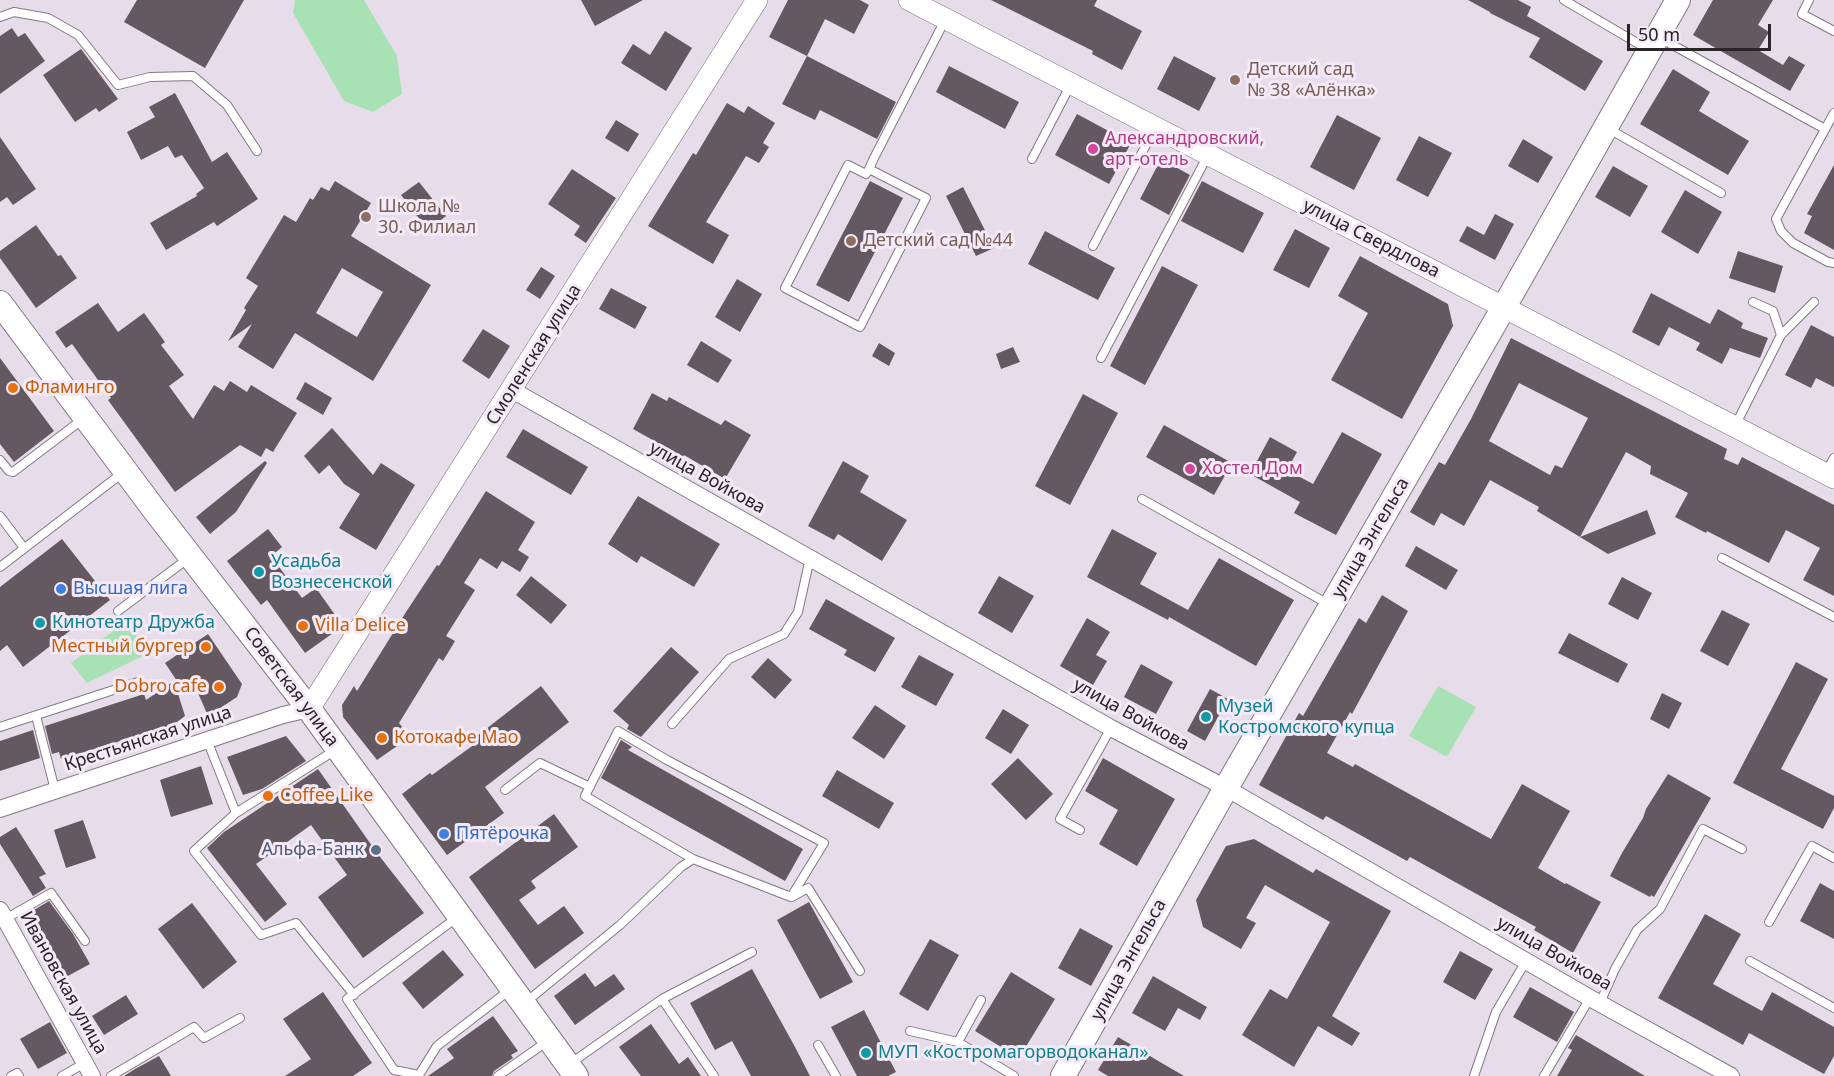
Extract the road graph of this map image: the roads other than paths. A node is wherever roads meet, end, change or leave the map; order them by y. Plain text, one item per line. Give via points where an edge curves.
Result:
1 (757, 0) edge
2 (909, 0) edge
3 (1564, 0) edge
4 (1678, 0) edge
5 (1809, 0) edge
6 (0, 17) edge
7 (946, 19) junction
8 (1834, 31) edge
9 (1653, 43) junction
10 (1072, 84) junction
11 (1834, 113) edge
12 (1606, 127) junction
13 (1156, 128) junction
14 (1825, 129) junction
15 (257, 151) dead end
16 (1208, 154) junction
17 (1032, 159) dead end
18 (868, 168) junction
19 (1721, 193) dead end
20 (1093, 246) dead end
21 (1834, 263) edge
22 (1753, 302) dead end
23 (1814, 302) dead end
24 (0, 303) edge
25 (1504, 307) junction
26 (1781, 335) junction
27 (1101, 358) dead end
28 (512, 390) junction
29 (85, 417) junction
30 (1735, 427) junction
31 (0, 460) edge
32 (1831, 470) edge
33 (125, 471) junction
34 (1142, 499) dead end
35 (0, 516) edge
36 (24, 548) junction
37 (190, 557) junction
38 (810, 558) junction
39 (1722, 558) dead end
40 (0, 567) edge
41 (1331, 606) junction
42 (118, 611) dead end
43 (1834, 617) edge
44 (138, 682) dead end
45 (309, 709) junction
46 (36, 716) junction
47 (672, 724) dead end
48 (0, 727) edge
49 (1111, 728) junction
50 (207, 740) junction
51 (337, 748) junction
52 (590, 787) junction
53 (1226, 788) junction
54 (55, 790) junction
55 (505, 790) dead end
56 (0, 809) edge
57 (236, 813) junction
58 (1080, 830) dead end
59 (1742, 849) dead end
60 (1834, 858) edge
61 (693, 859) junction
62 (791, 897) junction
63 (3, 914) edge
64 (459, 916) junction
65 (1769, 922) dead end
66 (85, 941) dead end
67 (752, 952) dead end
68 (1526, 961) junction
69 (1750, 962) dead end
70 (860, 971) dead end
71 (354, 995) junction
72 (518, 996) junction
73 (662, 999) junction
74 (981, 1000) dead end
75 (1595, 1000) junction
76 (1834, 1008) edge
77 (240, 1018) dead end
78 (910, 1031) dead end
79 (549, 1039) junction
80 (958, 1042) junction
81 (818, 1045) dead end
82 (89, 1069) edge
83 (572, 1070) edge
84 (1719, 1072) edge
85 (11, 1076) edge
86 (19, 1076) edge
87 (62, 1076) edge
88 (111, 1076) edge
89 (498, 1076) edge
90 (714, 1076) edge
91 (836, 1076) edge
92 (1014, 1076) edge
93 (1063, 1076) edge
94 (1474, 1076) edge
95 (1544, 1076) edge

1 - 28 street, Смоленская улица
2 - 7 street, улица Свердлова
3 - 9 lane
4 - 9 main road, улица Энгельса
5 - 8 lane via 1802,14
6 - 15 lane via 14,12 48,18 78,35 118,85 150,77 193,76 227,105
7 - 10 street, улица Свердлова
7 - 18 lane
9 - 12 main road, улица Энгельса
9 - 14 lane
10 - 13 street, улица Свердлова
10 - 17 lane
11 - 14 lane
12 - 19 lane
12 - 25 main road, улица Энгельса
13 - 16 street, улица Свердлова
13 - 20 lane
14 - 21 lane via 1776,219 1793,243
16 - 25 street, улица Свердлова
16 - 27 lane
18 - 18 lane via 866,174 848,165 785,288 860,327 926,198
22 - 26 lane via 1773,311
23 - 26 lane
24 - 29 main road, Советская улица
25 - 30 street, улица Свердлова
25 - 41 main road, улица Энгельса
26 - 30 lane
28 - 38 street, улица Войкова
28 - 45 street, Смоленская улица
29 - 31 lane via 13,472
29 - 33 main road, Советская улица
30 - 32 street, улица Свердлова
33 - 36 lane
33 - 37 main road, Советская улица
34 - 41 lane
35 - 36 lane
36 - 40 lane
37 - 42 lane
37 - 45 main road, Советская улица
38 - 47 lane via 798,612 783,634 729,659
38 - 49 street, улица Войкова
39 - 43 lane
41 - 53 main road, улица Энгельса
44 - 46 lane
45 - 50 street, Крестьянская улица
45 - 51 main road, Советская улица
46 - 48 lane
46 - 54 lane
49 - 53 street, улица Войкова
49 - 58 lane via 1060,819
50 - 54 street, Крестьянская улица
50 - 57 lane
51 - 57 lane
51 - 64 main road, Советская улица
52 - 55 lane via 540,763
52 - 61 lane via 585,796
52 - 62 lane via 618,731 824,843
53 - 68 street, улица Войкова
53 - 93 main road, улица Энгельса
54 - 56 street, Крестьянская улица
57 - 71 lane via 194,851 261,935 296,923
59 - 75 lane via 1703,829 1660,909 1637,930
60 - 65 lane via 1812,846
61 - 62 lane
61 - 72 lane via 620,925
62 - 70 lane via 808,888
63 - 66 lane via 51,893
63 - 82 street, Ивановская улица
64 - 71 lane
64 - 72 main road, Советская улица
67 - 73 lane
68 - 75 street, улица Войкова
68 - 94 lane via 1496,1012
69 - 76 lane
71 - 72 lane via 347,999 394,1070 419,1075 437,1046
72 - 79 main road, Советская улица
73 - 83 lane
73 - 90 lane
74 - 80 lane
75 - 84 street, улица Войкова
75 - 95 lane
77 - 88 lane via 204,1038 194,1027
78 - 80 lane
79 - 83 main road, Советская улица
79 - 89 lane
80 - 92 lane
81 - 91 lane
82 - 87 lane
85 - 86 lane

